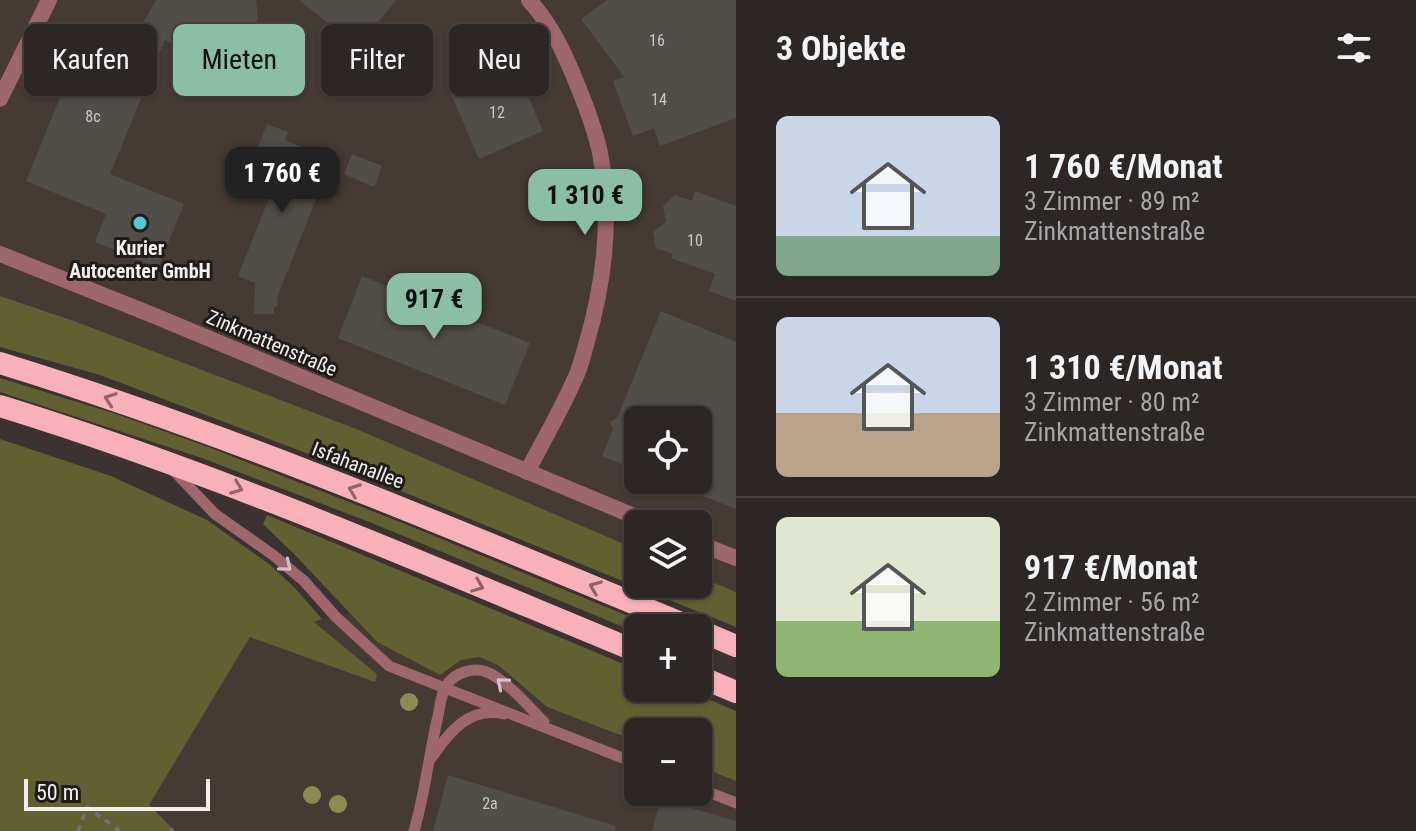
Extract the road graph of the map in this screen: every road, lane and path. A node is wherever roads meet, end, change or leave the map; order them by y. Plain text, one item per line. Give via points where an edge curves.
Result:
1 (49, 0) edge
2 (529, 0) edge
3 (0, 99) edge
4 (0, 254) edge
5 (0, 363) edge
6 (0, 406) edge
7 (164, 461) junction
8 (527, 472) junction
9 (624, 512) edge
10 (712, 549) edge
11 (736, 558) edge
12 (660, 614) edge
13 (712, 636) edge
14 (624, 646) edge
15 (736, 646) edge
16 (712, 682) edge
17 (445, 687) junction
18 (736, 692) edge
19 (533, 721) junction
20 (551, 728) junction
21 (624, 758) edge
22 (429, 761) junction
23 (712, 794) edge
24 (736, 803) edge
25 (78, 831) edge
26 (120, 831) edge
27 (414, 831) edge

1 - 3 street
2 - 8 street via 565,54 588,112 600,153 605,227 600,284 578,373
4 - 8 street, Zinkmattenstraße
12 -> 5 highway, Isfahanallee via 216,435
6 - 7 highway
7 -> 14 highway
7 -> 17 lane via 215,514 304,581 389,666
8 - 9 street, Zinkmattenstraße
10 - 11 street
13 - 15 highway, Isfahanallee
16 - 18 highway
17 - 19 lane
20 -> 17 lane via 490,673 475,668
17 - 22 lane
19 - 20 lane
19 - 22 lane via 494,712 468,717
20 - 21 lane
22 - 27 lane
23 - 24 lane
25 - 26 path via 87,807

